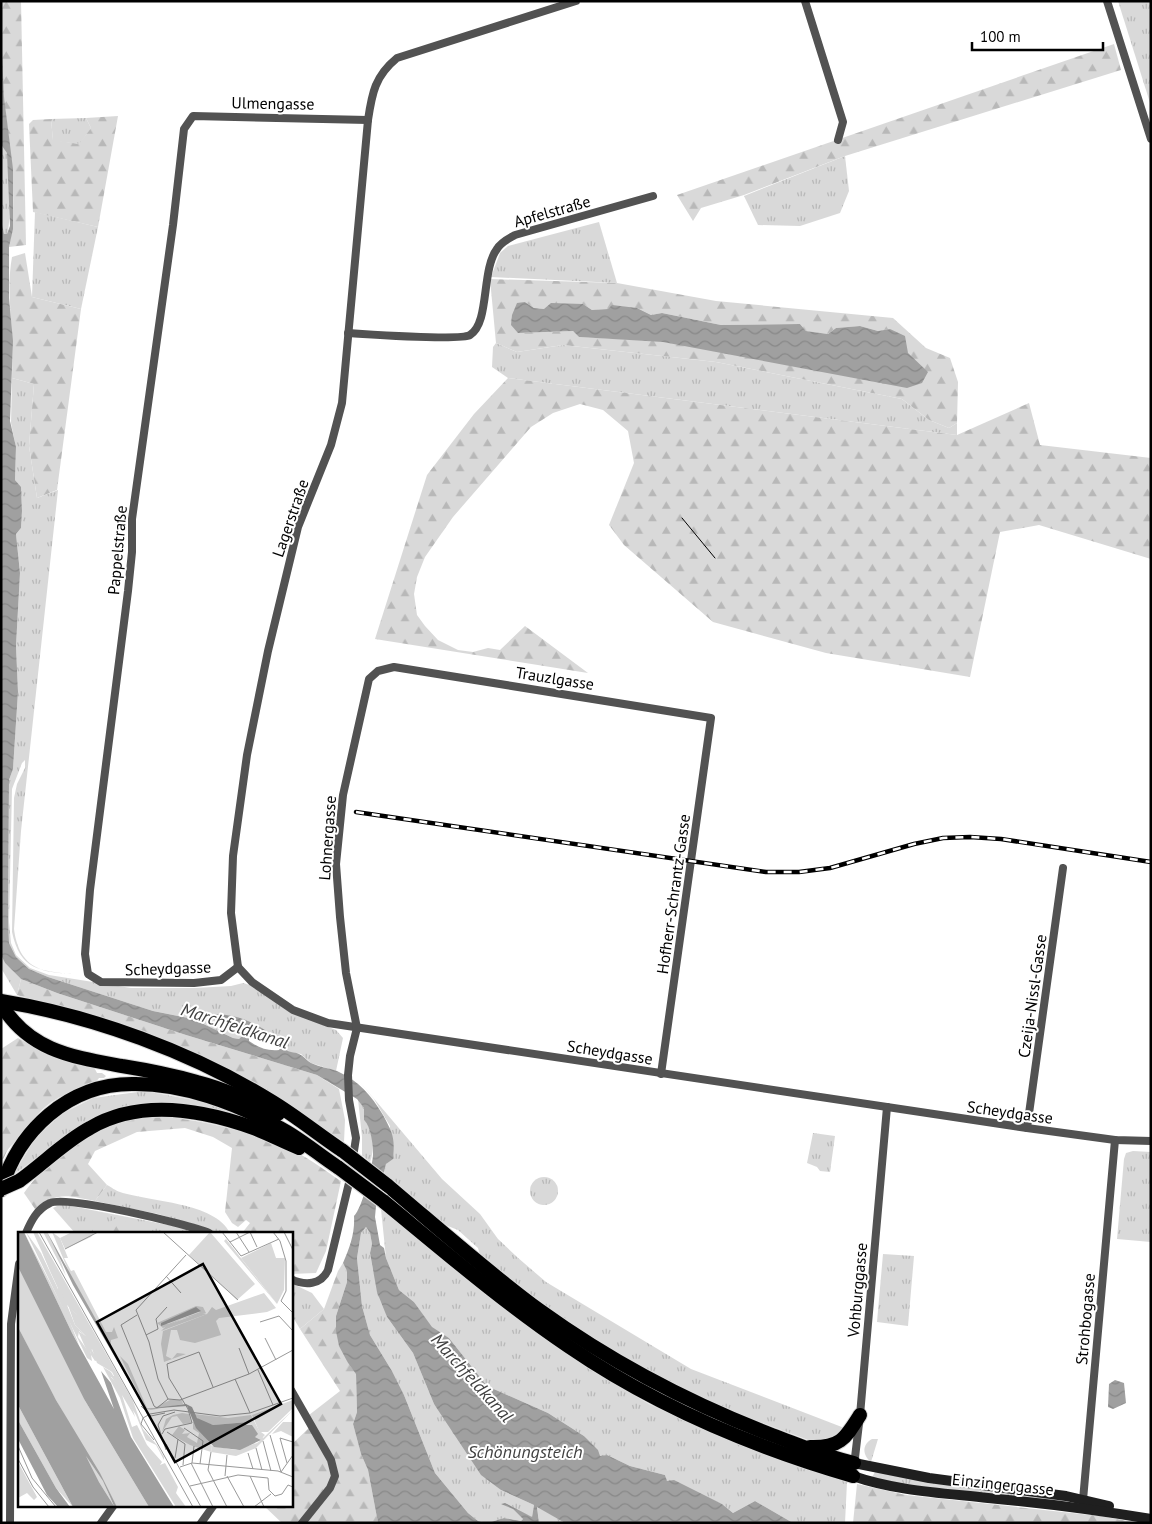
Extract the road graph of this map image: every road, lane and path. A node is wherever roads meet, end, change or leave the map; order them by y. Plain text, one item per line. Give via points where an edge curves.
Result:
1 (576, 1) edge
2 (806, 1) edge
3 (1107, 1) edge
4 (368, 120) junction
5 (184, 129) joint
6 (1151, 139) edge
7 (838, 140) dead end
8 (654, 196) dead end
9 (348, 333) junction
10 (394, 668) joint
11 (711, 718) joint
12 (1063, 868) dead end
13 (238, 967) junction
14 (88, 974) joint
15 (6, 1003) edge
16 (357, 1028) junction
17 (662, 1074) junction
18 (887, 1107) junction
19 (309, 1128) junction
20 (1028, 1128) junction
21 (1115, 1140) junction
22 (1151, 1141) edge
23 (320, 1156) junction
24 (1, 1190) edge
25 (26, 1232) edge
26 (206, 1232) edge
27 (18, 1272) edge
28 (292, 1279) edge
29 (292, 1392) edge
30 (860, 1415) junction
31 (804, 1446) junction
32 (854, 1469) junction
33 (1082, 1500) junction
34 (113, 1506) edge
35 (213, 1506) edge
36 (1151, 1513) edge
37 (1151, 1519) edge
38 (10, 1523) edge
39 (101, 1523) edge
40 (200, 1523) edge
41 (302, 1523) edge

1 - 4 street, Lagerstraße via 397,58 378,79
2 - 7 street via 843,122
3 - 6 street
4 - 5 street, Ulmengasse via 193,116
4 - 9 street, Lagerstraße
5 - 14 street, Pappelstraße via 132,519 128,591 90,890 85,954
8 - 9 street, Apfelstraße via 515,235 502,242 495,250 488,272 478,328 469,336
9 - 13 street, Lagerstraße via 342,403 331,445 298,527 247,755 233,856 231,913
10 - 11 street, Trauzlgasse
10 - 16 street, Lohnergasse via 378,671 369,679 343,795 336,864 346,973
11 - 17 street, Hofherr-Schrantz-Gasse
12 - 20 street, Czeija-Nissl-Gasse
13 - 14 street, Scheydgasse via 221,980 194,983 100,982
13 - 16 street, Scheydgasse via 257,985 294,1010 328,1023
15 - 19 highway via 102,1025 190,1058 271,1100
15 - 19 highway via 12,1020 27,1035 52,1049 79,1058 199,1082 244,1098
16 - 17 street, Scheydgasse
16 - 28 street via 348,1075 356,1138 328,1270 325,1276 308,1284
17 - 18 street, Scheydgasse
18 - 20 street, Scheydgasse
18 - 30 street, Vohburggasse
19 - 31 highway, bridge via 387,1185 517,1293 588,1344 696,1403
20 - 21 street, Scheydgasse
21 - 22 street, Scheydgasse
21 - 33 street, Strohbogasse
23 - 24 highway, bridge via 222,1119 150,1109 114,1116 90,1127 20,1181
23 - 24 highway via 280,1128 222,1102 156,1085 116,1085 81,1095 44,1119 17,1152
23 - 32 highway, bridge via 383,1201 515,1308 608,1372 674,1408 800,1460
25 - 26 street via 33,1217 48,1204 74,1202 169,1221
27 - 38 street via 11,1324
29 - 41 street via 332,1460 336,1476
30 - 31 highway via 846,1437 837,1444
30 - 32 street, Vohburggasse
31 - 32 highway
32 - 33 main road, Einzingergasse
32 - 37 main road, Einzingergasse via 874,1483
33 - 36 main road, Einzingergasse
34 - 39 street
35 - 40 street

